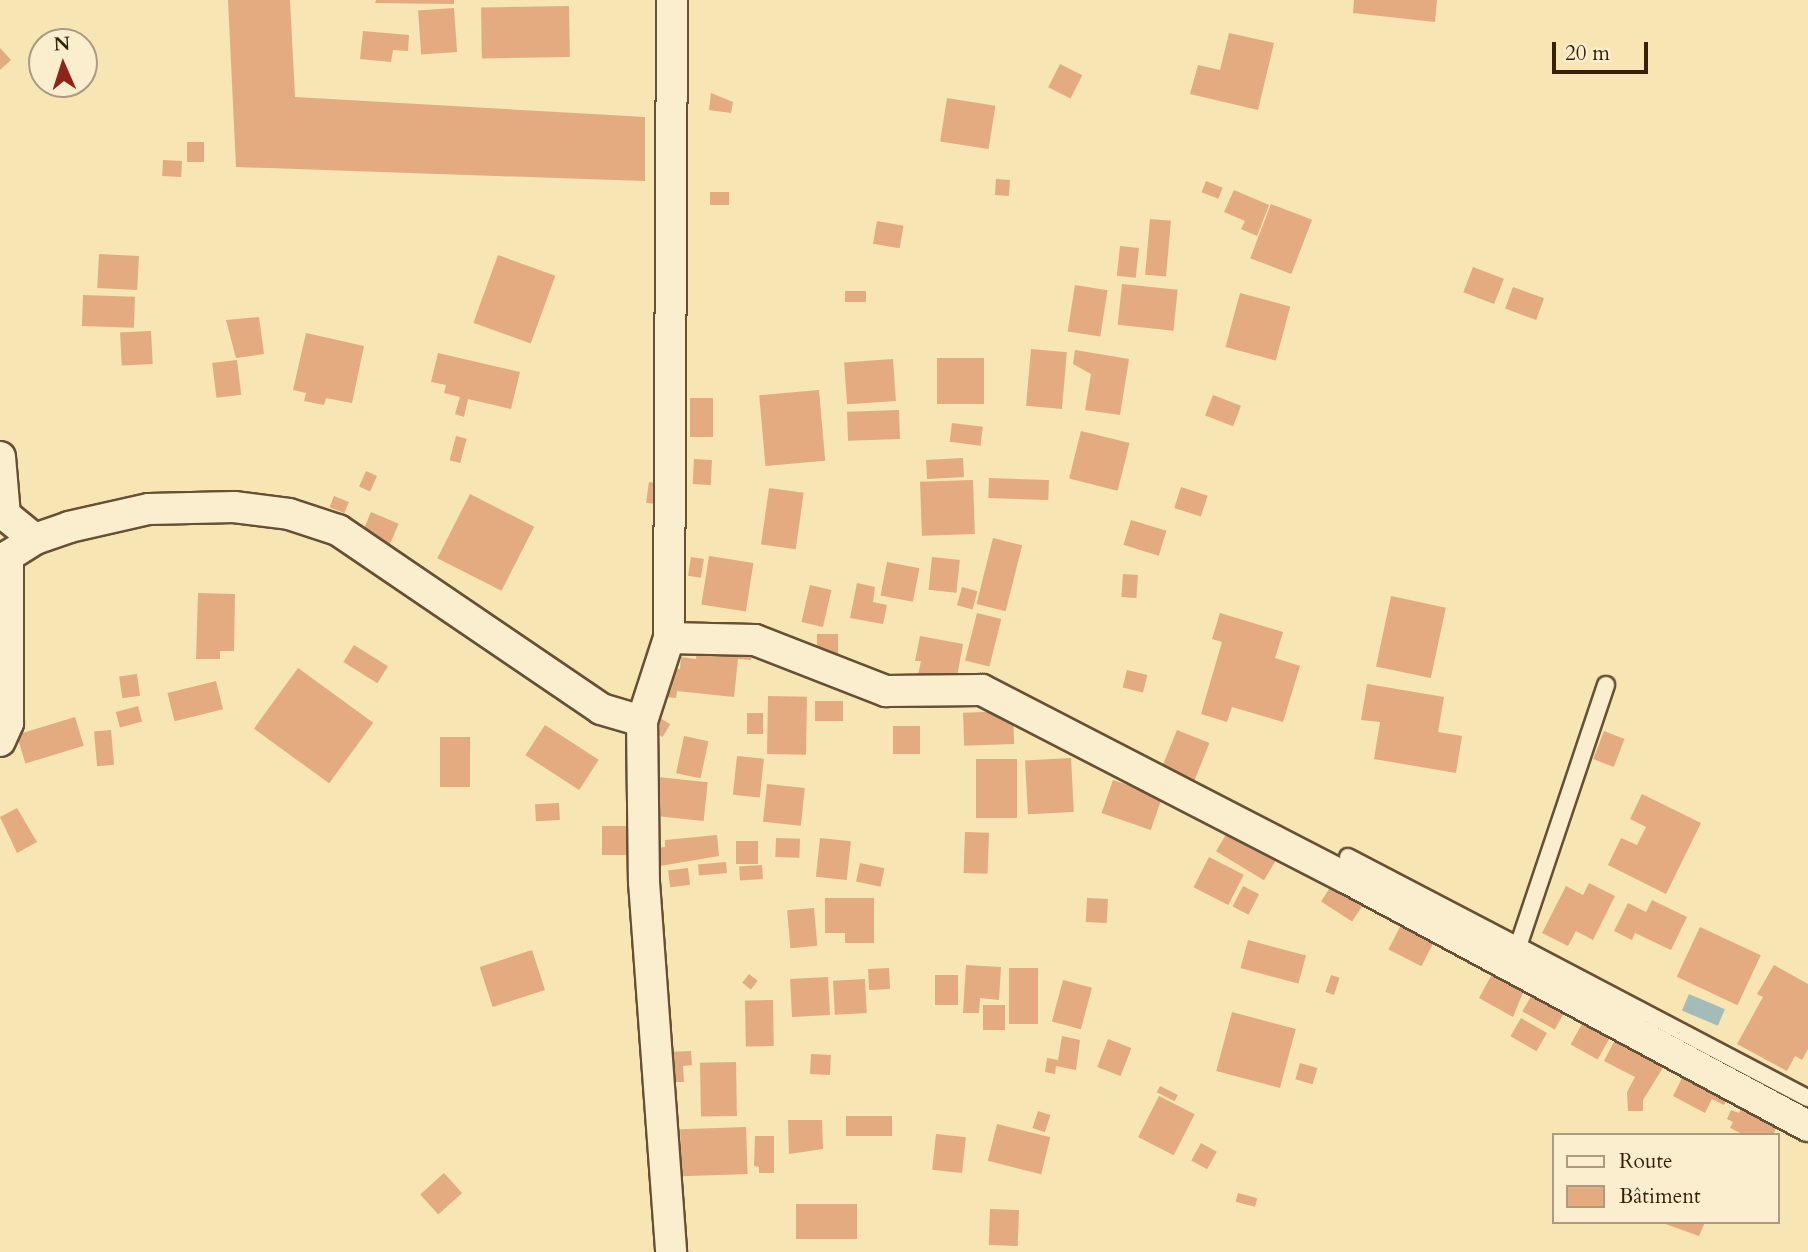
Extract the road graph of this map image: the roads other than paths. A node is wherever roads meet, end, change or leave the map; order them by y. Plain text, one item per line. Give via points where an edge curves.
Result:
1 (672, 0) edge
2 (0, 457) edge
3 (35, 539) junction
4 (669, 638) junction
5 (1606, 685) dead end
6 (642, 721) junction
7 (0, 741) edge
8 (1348, 857) dead end
9 (1518, 946) junction
10 (1808, 1098) edge
11 (1808, 1126) edge
12 (671, 1252) edge

1 - 4 street
2 - 3 street via 5,514
3 - 6 street via 149,509 234,507 289,513 338,530 601,709
3 - 7 street via 8,556 8,723
4 - 6 street
4 - 11 street via 755,640 886,691 982,690 1333,870
5 - 9 lane
6 - 12 street via 644,882
8 - 9 lane
9 - 10 lane

